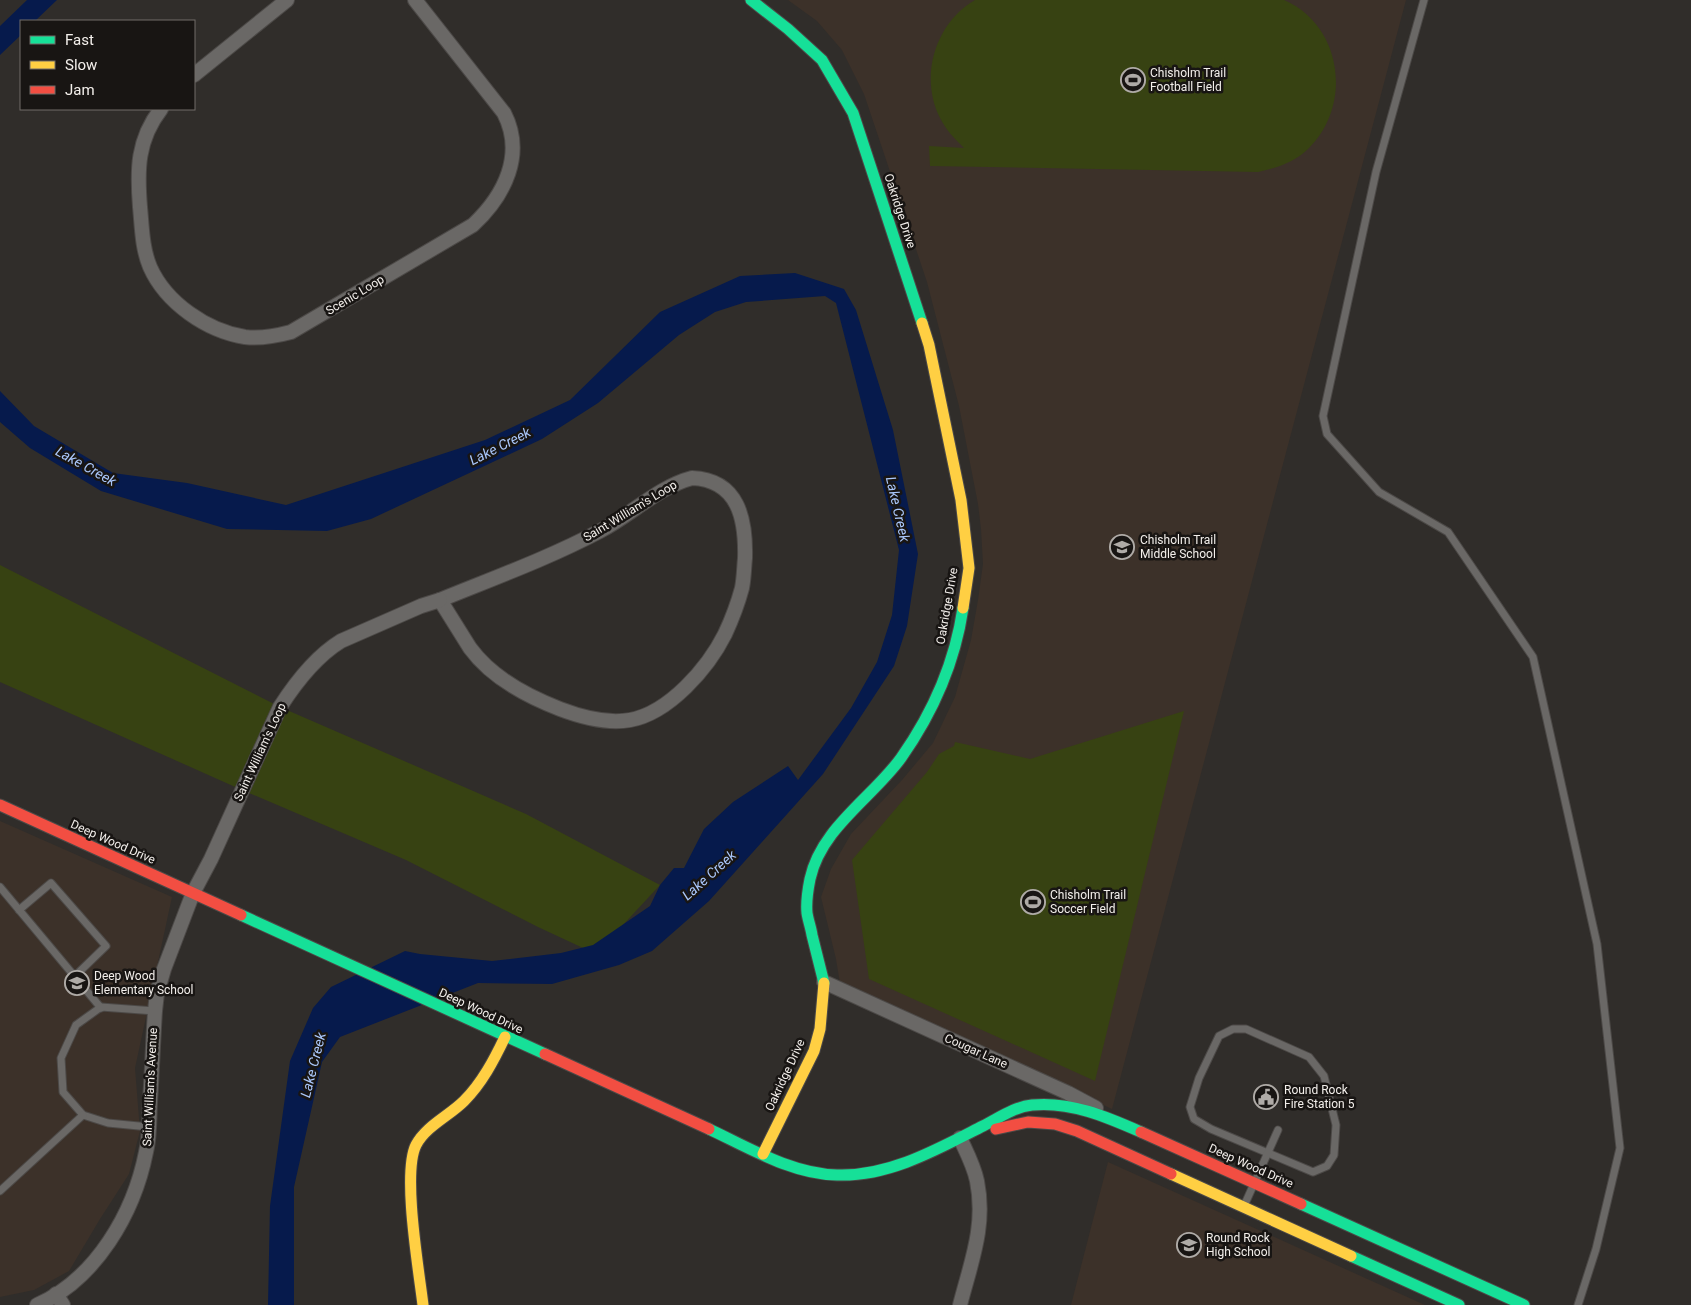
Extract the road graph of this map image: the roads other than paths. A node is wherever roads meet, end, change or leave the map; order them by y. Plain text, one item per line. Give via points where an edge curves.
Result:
1 (287, 0) edge
2 (415, 0) edge
3 (751, 0) edge
4 (1424, 0) edge
5 (195, 74) edge
6 (160, 110) edge
7 (440, 600) junction
8 (0, 805) edge
9 (0, 887) edge
10 (193, 892) junction
11 (20, 910) junction
12 (75, 976) junction
13 (824, 982) junction
14 (101, 1008) junction
15 (155, 1010) junction
16 (505, 1037) junction
17 (83, 1115) junction
18 (1125, 1125) junction
19 (149, 1127) junction
20 (1278, 1130) dead end
21 (960, 1138) junction
22 (763, 1154) junction
23 (1267, 1154) junction
24 (1254, 1183) junction
25 (0, 1191) edge
26 (1244, 1206) junction
27 (60, 1300) edge
28 (37, 1305) edge
29 (423, 1305) edge
30 (960, 1305) edge
31 (1459, 1305) edge
32 (1524, 1305) edge
33 (1578, 1305) edge

1 - 5 street
2 - 6 street, Scenic Loop via 504,113 511,126 513,140 511,165 496,198 473,225 290,332 260,338 230,334 195,316 175,301 150,267 138,177 148,131
3 - 13 street, Oakridge Drive via 822,60 853,113 929,345 962,500 969,568 961,621 937,697 900,759 837,828 824,847 812,875 808,891 808,918
4 - 33 lane via 1376,172 1323,416 1326,434 1379,492 1448,532 1533,657 1597,944 1620,1148 1596,1249
7 - 7 street, Saint William's Loop via 471,649 509,684 575,715 613,720 640,717 665,704 690,682 725,634 735,612 744,576 742,515 725,490 704,478 692,478 678,482 576,544
7 - 10 street, Saint William's Loop via 341,641 319,658 292,688 280,707
8 - 10 street, Deep Wood Drive
9 - 11 lane
10 - 15 street, Saint William's Avenue via 164,968
10 - 16 street, Deep Wood Drive
11 - 12 lane
11 - 12 lane via 50,883 106,946
12 - 14 lane
13 - 18 street, Cougar Lane via 1068,1093
13 - 22 street, Oakridge Drive via 820,1029 814,1051
14 - 15 lane
14 - 17 lane via 76,1025 61,1058 63,1092
15 - 19 street, Saint William's Avenue
16 - 22 street, Deep Wood Drive
16 - 29 street via 469,1097 429,1129 415,1147 411,1162 412,1211
17 - 19 lane via 108,1123
17 - 25 lane
18 - 21 street, Deep Wood Drive via 1081,1109 1033,1105 1011,1112
18 - 24 street, Deep Wood Drive
19 - 27 street, Saint William's Avenue via 147,1151 126,1211 94,1263
20 - 23 lane
21 - 22 street, Deep Wood Drive via 896,1166 857,1175 808,1171
21 - 26 street, Deep Wood Drive via 1022,1122 1057,1124
21 - 30 street via 977,1179 981,1211 980,1230
23 - 23 lane via 1203,1125 1194,1119 1190,1107 1199,1078 1219,1036 1232,1029 1246,1029 1309,1057 1324,1076 1336,1125 1334,1155 1326,1166 1313,1172
23 - 24 lane
24 - 26 lane
24 - 32 street, Deep Wood Drive
26 - 31 street, Deep Wood Drive
27 - 28 street, Saint William's Avenue

